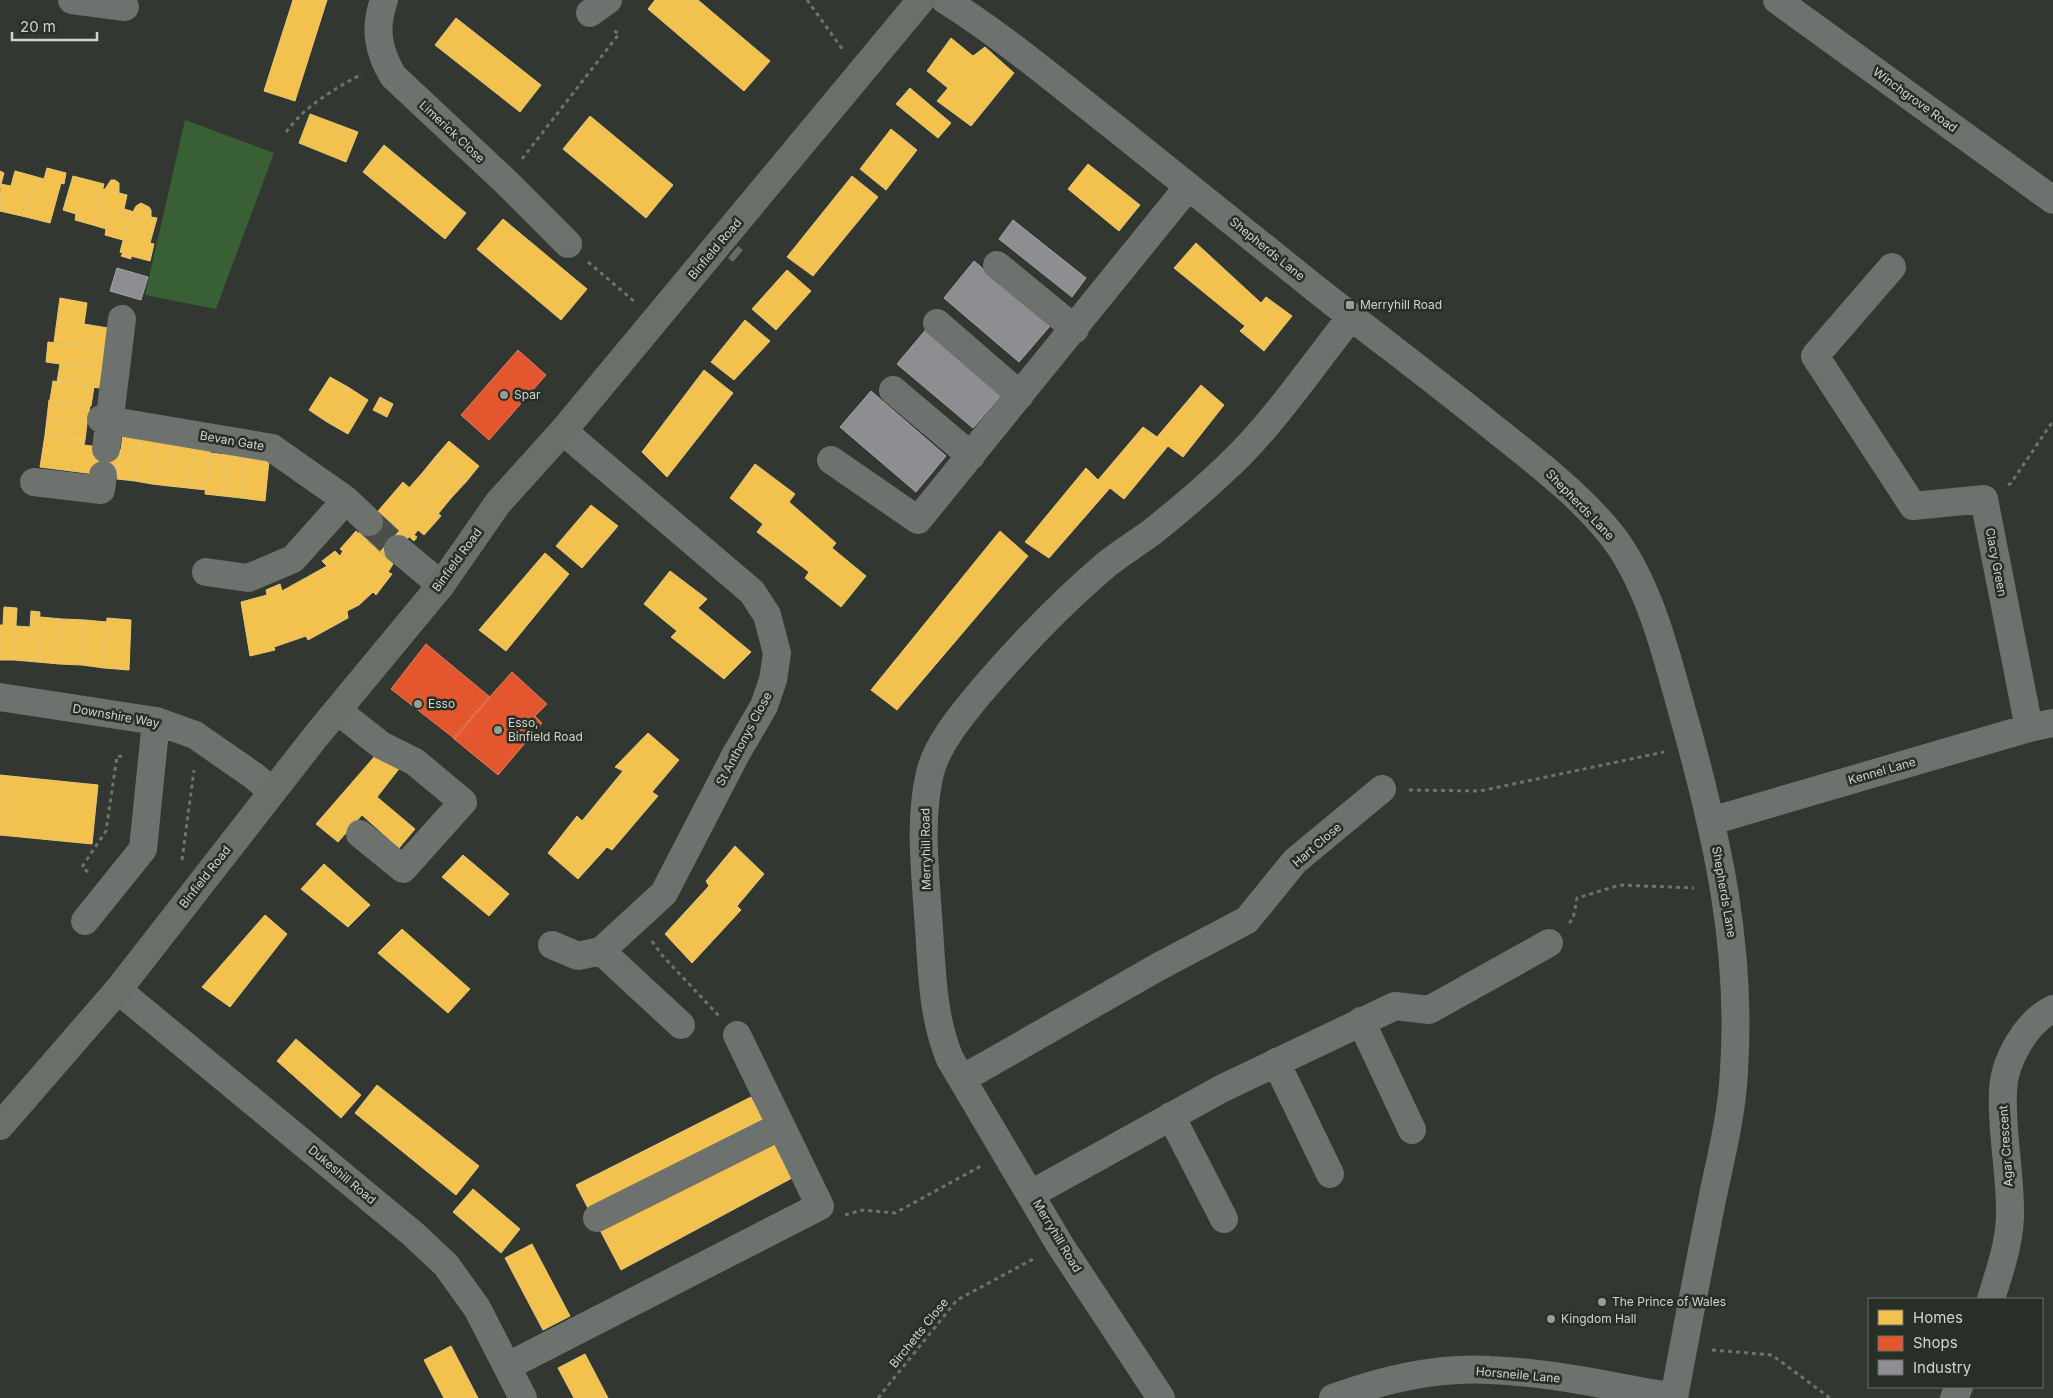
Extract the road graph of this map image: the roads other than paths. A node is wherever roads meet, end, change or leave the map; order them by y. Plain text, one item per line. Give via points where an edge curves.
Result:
1 (72, 0) edge
2 (384, 0) edge
3 (921, 0) edge
4 (945, 0) edge
5 (1778, 0) edge
6 (124, 8) edge
7 (1188, 186) junction
8 (2053, 200) edge
9 (568, 244) road end
10 (996, 265) dead end
11 (1892, 266) dead end
12 (1351, 317) junction
13 (122, 319) dead end
14 (937, 323) dead end
15 (1075, 329) junction
16 (892, 390) dead end
17 (1020, 395) junction
18 (105, 420) junction
19 (563, 431) junction
20 (971, 456) junction
21 (831, 460) dead end
22 (34, 482) dead end
23 (346, 500) junction
24 (369, 522) tunnel mouth
25 (398, 549) tunnel mouth
26 (206, 572) dead end
27 (441, 585) junction
28 (0, 697) edge
29 (338, 711) junction
30 (156, 721) junction
31 (2041, 726) edge
32 (1382, 789) road end
33 (272, 791) junction
34 (1710, 821) junction
35 (360, 834) dead end
36 (85, 921) dead end
37 (1549, 943) road end
38 (552, 945) dead end
39 (601, 952) junction
40 (118, 990) junction
41 (2053, 1009) edge
42 (1361, 1022) junction
43 (681, 1026) dead end
44 (737, 1035) road end
45 (1276, 1062) junction
46 (962, 1079) junction
47 (1171, 1116) junction
48 (0, 1126) edge
49 (781, 1126) junction
50 (1412, 1130) dead end
51 (1330, 1174) dead end
52 (1031, 1194) junction
53 (597, 1218) dead end
54 (1224, 1219) dead end
55 (1991, 1298) edge
56 (508, 1366) junction
57 (1674, 1397) edge
58 (524, 1398) edge
59 (1161, 1398) edge
60 (1333, 1398) edge

1 - 6 street
2 - 9 street, Limerick Close via 377,28 380,50 400,85
3 - 19 main road, Binfield Road
4 - 7 street, Shepherds Lane via 1054,79
5 - 8 street, Winchgrove Road
7 - 12 street, Shepherds Lane
7 - 15 street
10 - 15 street
11 - 31 street, Clacy Green via 1815,356 1913,506 1984,499
12 - 34 street, Shepherds Lane via 1537,462 1619,545 1638,581 1664,647
12 - 46 street, Merryhill Road via 1268,423 1228,467 1157,528 1108,563 1031,635 965,710 947,736 931,771 924,812 924,862 931,970 940,1037
13 - 18 street
14 - 17 street
15 - 17 street
16 - 20 street
17 - 20 street
18 - 22 street via 101,490
18 - 23 street, Bevan Gate via 272,448
19 - 27 main road, Binfield Road via 498,503
19 - 39 street, St Anthonys Close via 752,592 767,615 777,653 773,680 764,706 664,893
20 - 21 street via 918,520
23 - 24 street, Bevan Gate
23 - 26 street via 293,559 248,578
25 - 27 street
27 - 29 main road, Binfield Road
28 - 30 street, Downshire Way
29 - 33 main road, Binfield Road
29 - 35 street via 382,745 415,762 463,802 403,869
30 - 33 street, Downshire Way via 195,734
30 - 36 street via 143,849
31 - 34 street, Kennel Lane
32 - 46 street, Hart Close via 1295,861 1247,920
33 - 40 main road, Binfield Road
34 - 57 street, Shepherds Lane via 1734,953 1736,1023 1732,1104
37 - 42 street via 1429,1010 1395,1006
38 - 39 street via 578,956
39 - 43 street
40 - 48 main road, Binfield Road
40 - 56 street, Dukeshill Road via 413,1234 446,1265 477,1308
41 - 55 street, Agar Crescent via 2035,1022 2022,1038 2013,1054 2003,1090 2009,1230
42 - 45 street
42 - 50 street
44 - 49 street
45 - 47 street
45 - 51 street
46 - 52 street, Merryhill Road
47 - 52 street
47 - 54 street
49 - 53 street
49 - 56 street via 820,1206
52 - 59 street, Merryhill Road via 1060,1245
56 - 58 street, Dukeshill Road
57 - 60 street, Horsneile Lane via 1489,1370 1410,1377

